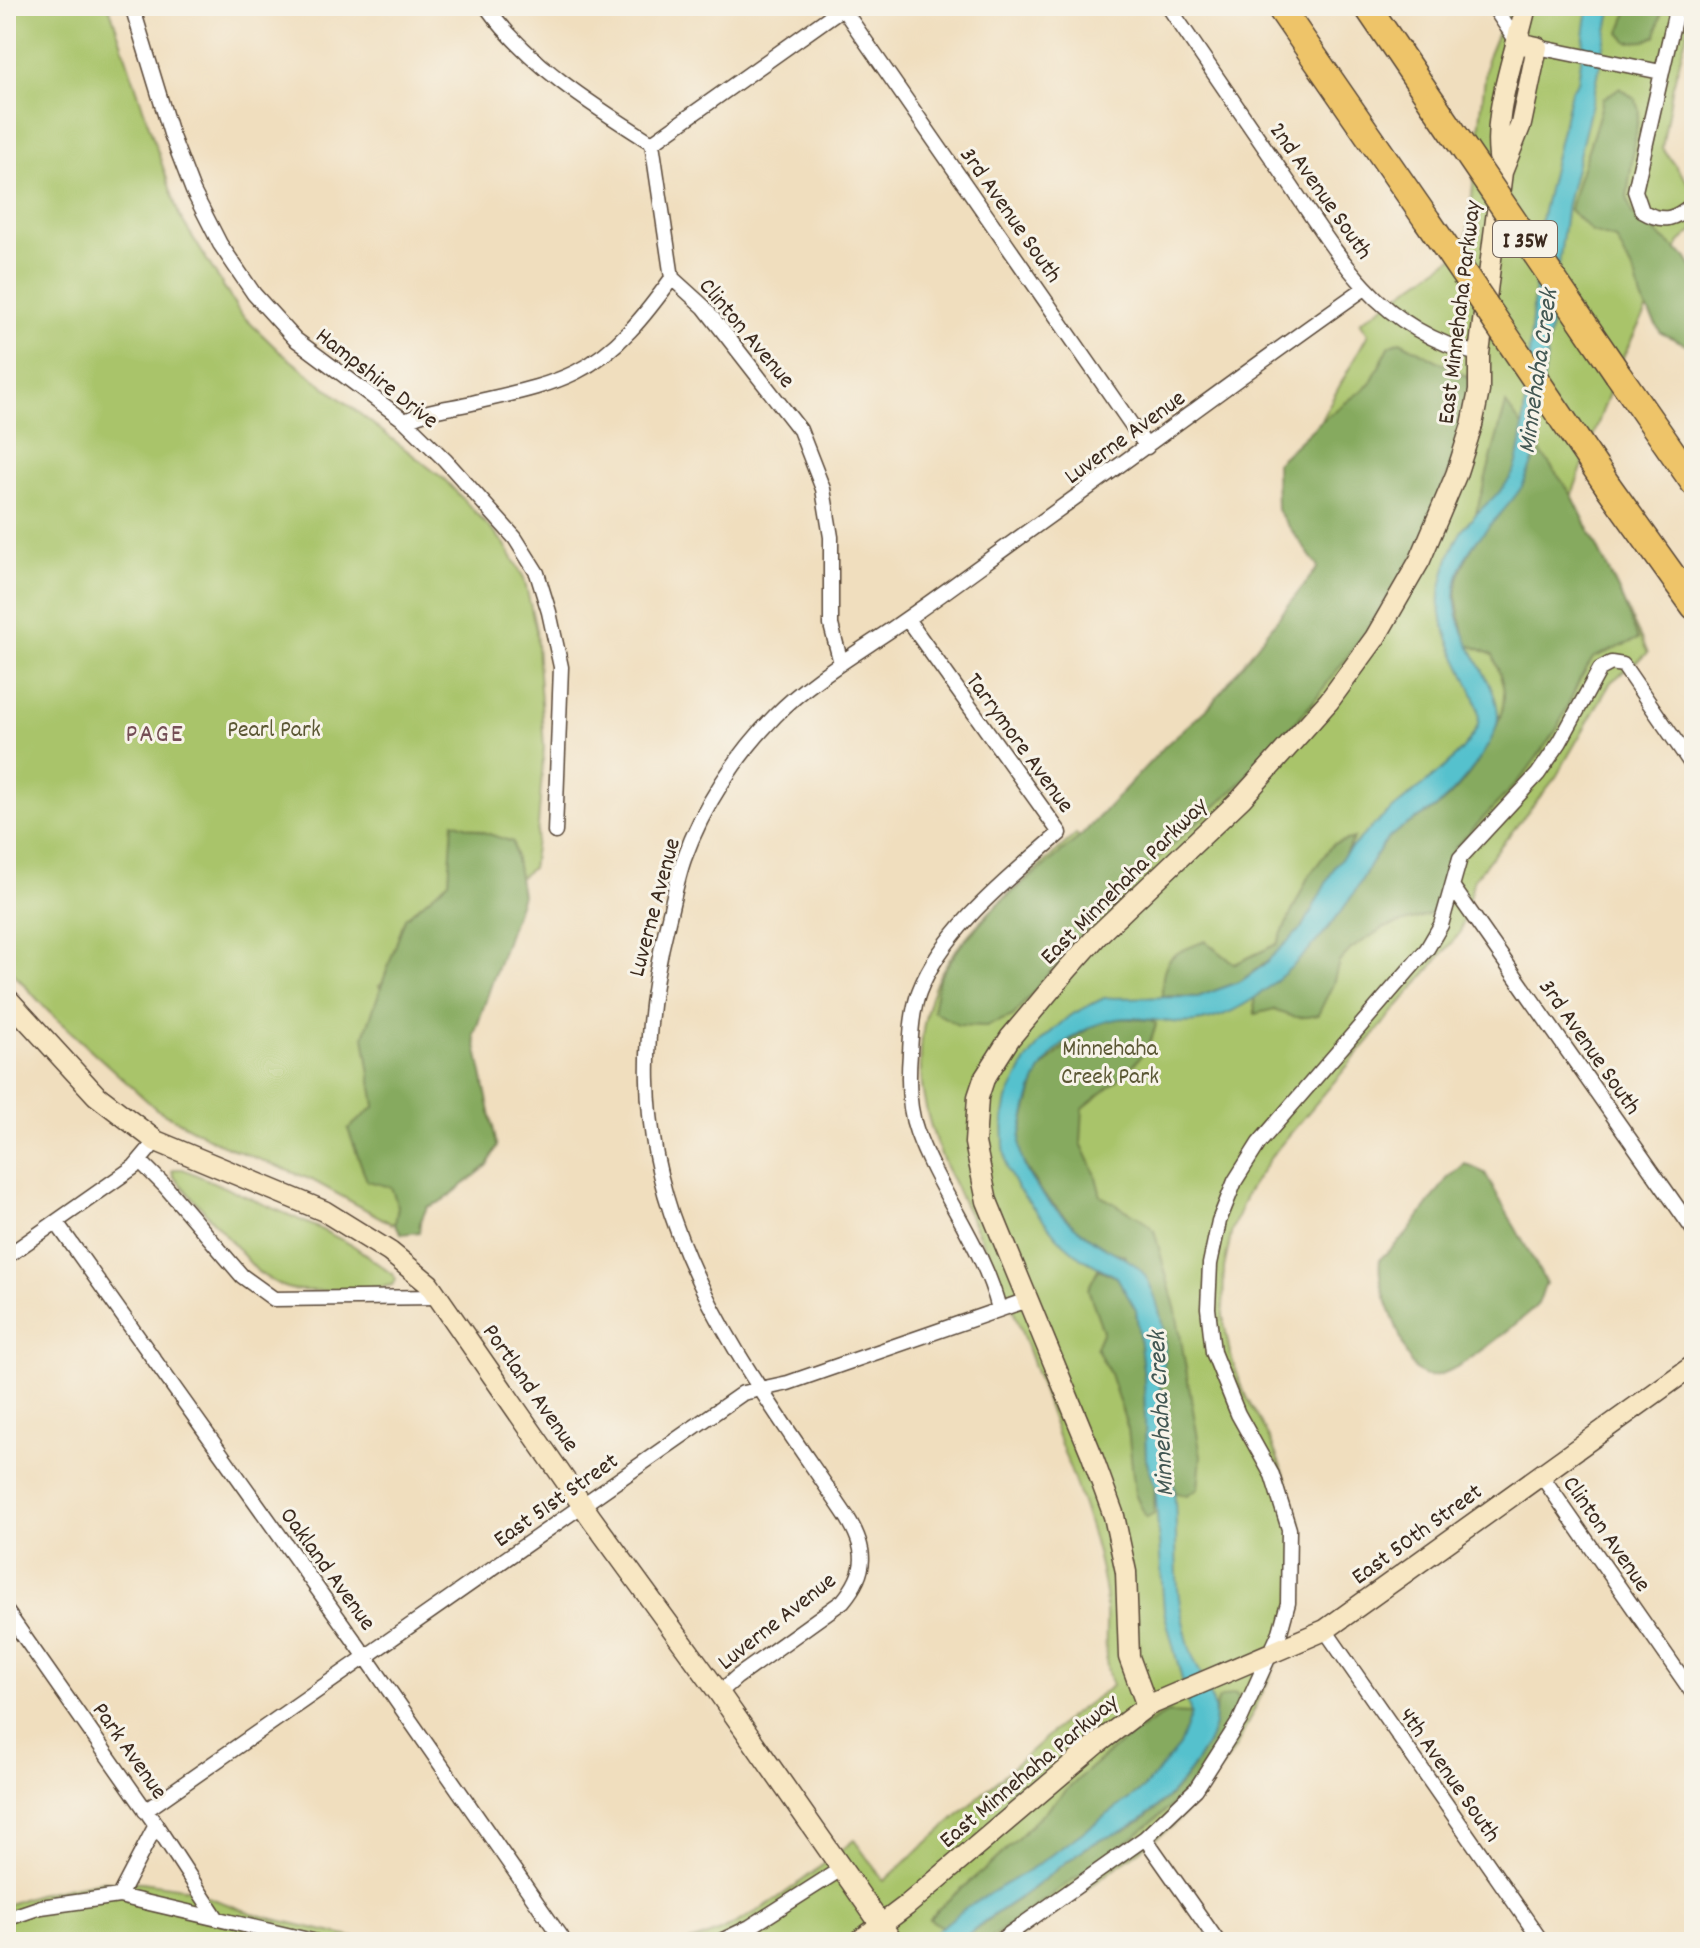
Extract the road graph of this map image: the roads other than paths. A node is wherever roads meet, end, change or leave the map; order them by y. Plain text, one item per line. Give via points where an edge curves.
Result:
1 (132, 6) edge
2 (486, 6) edge
3 (1168, 6) edge
4 (1279, 6) edge
5 (1367, 6) edge
6 (1493, 6) edge
7 (1526, 6) edge
8 (1677, 6) edge
9 (843, 7) edge
10 (1527, 45) junction
11 (1661, 72) junction
12 (652, 143) junction
13 (1694, 203) edge
14 (672, 278) junction
15 (1365, 288) junction
16 (1479, 354) junction
17 (405, 421) junction
18 (1147, 447) junction
19 (1694, 483) edge
20 (1694, 606) edge
21 (907, 619) junction
22 (841, 663) junction
23 (1694, 768) edge
24 (555, 832) dead end
25 (1452, 886) junction
26 (6, 997) edge
27 (156, 1141) junction
28 (140, 1161) junction
29 (56, 1222) junction
30 (1694, 1231) edge
31 (6, 1257) edge
32 (438, 1297) junction
33 (1027, 1300) junction
34 (999, 1309) junction
35 (1694, 1365) edge
36 (759, 1388) junction
37 (1541, 1475) junction
38 (583, 1506) junction
39 (6, 1611) edge
40 (1325, 1630) junction
41 (1271, 1652) junction
42 (366, 1657) junction
43 (719, 1693) junction
44 (1694, 1695) edge
45 (1147, 1706) junction
46 (145, 1811) junction
47 (156, 1825) junction
48 (1145, 1838) junction
49 (841, 1869) junction
50 (119, 1896) junction
51 (216, 1917) junction
52 (6, 1919) edge
53 (889, 1936) edge
54 (317, 1942) edge
55 (564, 1942) edge
56 (719, 1942) edge
57 (858, 1942) edge
58 (998, 1942) edge
59 (1218, 1942) edge
60 (1542, 1942) edge

1 - 17 street, Hampshire Drive via 171,134 220,244 254,294 295,339
2 - 12 street via 563,83
3 - 15 street, 2nd Avenue South
4 - 20 highway, I 35W, bridge
5 - 19 highway, I 35W, bridge
6 - 10 street
7 - 10 street, East Minnehaha Parkway
8 - 11 street
9 - 12 street
9 - 18 street, 3rd Avenue South
10 - 11 street
10 - 16 street, East Minnehaha Parkway via 1521,124 1502,172
11 - 13 street via 1635,191 1642,211 1656,219 1672,218
12 - 14 street, Clinton Avenue
14 - 17 street via 615,345 576,372 495,397 430,409
14 - 22 street, Clinton Avenue via 704,307 800,430 823,489 831,537 831,625
15 - 16 street, 2nd Avenue South via 1411,326
15 - 18 street, Luverne Avenue
16 - 33 street, East Minnehaha Parkway via 1479,391 1456,475 1420,560 1375,638 1329,701 1241,799 1066,971 1010,1038 984,1079 974,1126 978,1169
17 - 24 street, Hampshire Drive via 489,506 537,573 561,667
18 - 21 street, Luverne Avenue
21 - 22 street, Luverne Avenue
21 - 34 street, Tarrymore Avenue via 1060,833 947,943 919,992 912,1025 910,1095 916,1130 964,1223
22 - 36 street, Luverne Avenue via 777,713 723,781 701,820 683,861 651,1005 647,1077 660,1177 700,1283
23 - 25 street via 1623,665 1611,663 1600,669 1538,774 1460,858
25 - 30 street, 3rd Avenue South
25 - 41 street via 1441,925 1427,949 1259,1143 1235,1181 1219,1221 1208,1293 1213,1352 1232,1402 1272,1475 1289,1529 1288,1603
26 - 27 street, Portland Avenue via 96,1095
27 - 28 street
27 - 32 street, Portland Avenue via 324,1211 390,1252
28 - 29 street
28 - 32 street via 242,1276 274,1299
29 - 31 street
29 - 42 street, Oakland Avenue
32 - 38 street, Portland Avenue
33 - 34 street, East 51st Street
33 - 45 street, East Minnehaha Parkway via 1114,1516 1126,1572 1129,1657
34 - 36 street, East 51st Street via 788,1383
35 - 37 street, East 50th Street
36 - 38 street, East 51st Street via 743,1393
36 - 43 street, Luverne Avenue via 857,1534 862,1568 843,1601
37 - 40 street, East 50th Street
37 - 44 street, Clinton Avenue
38 - 42 street, East 51st Street
38 - 43 street, Portland Avenue
39 - 46 street, Park Avenue
40 - 41 street, East 50th Street
40 - 60 street, 4th Avenue South
41 - 45 street, East 50th Street
41 - 48 street via 1213,1767
42 - 46 street, East 51st Street
42 - 55 street, Oakland Avenue
43 - 49 street, Portland Avenue
45 - 53 street, East Minnehaha Parkway via 997,1830
46 - 47 street, Park Avenue
47 - 50 street
47 - 51 street, Park Avenue
48 - 58 street
48 - 59 street
49 - 53 street, Portland Avenue
49 - 56 street
50 - 51 street
50 - 52 street via 41,1907
51 - 54 street
53 - 57 street, East Minnehaha Parkway

